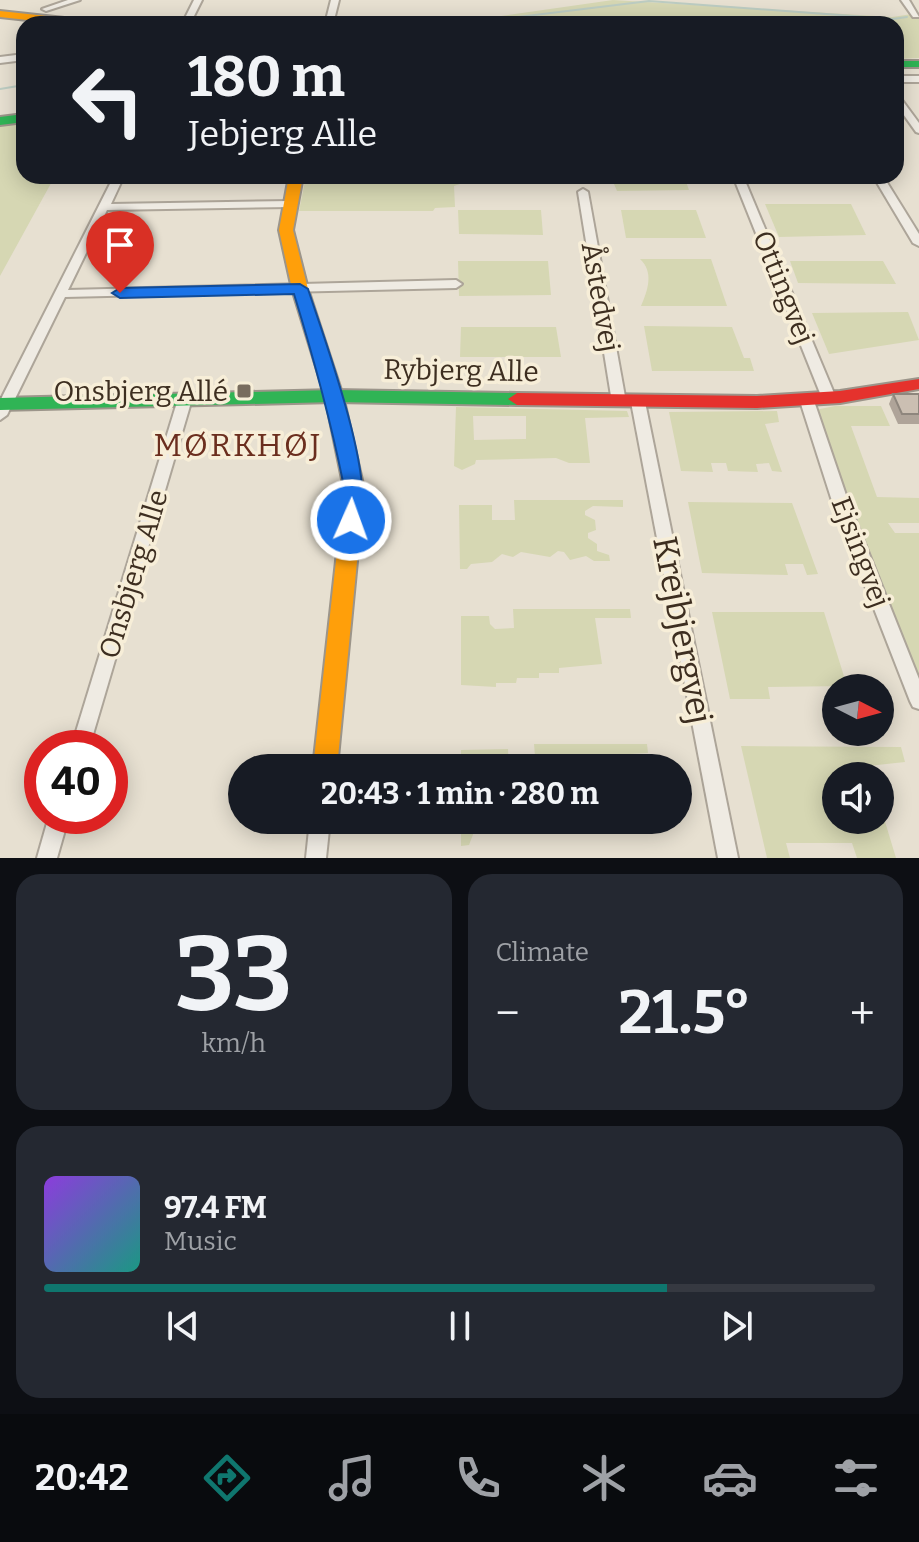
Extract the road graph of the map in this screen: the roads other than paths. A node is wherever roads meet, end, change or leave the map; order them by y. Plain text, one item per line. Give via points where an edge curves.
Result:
1 (76, 0) edge
2 (905, 0) edge
3 (46, 9) dead end
4 (0, 13) edge
5 (916, 15) dead end
6 (26, 16) edge
7 (904, 109) edge
8 (919, 130) edge
9 (115, 184) edge
10 (295, 184) edge
11 (741, 184) edge
12 (883, 184) edge
13 (583, 192) dead end
14 (291, 204) junction
15 (103, 207) junction
16 (919, 243) edge
17 (456, 284) dead end
18 (300, 289) junction
19 (60, 294) junction
20 (919, 384) edge
21 (334, 396) junction
22 (829, 398) junction
23 (185, 399) junction
24 (807, 401) junction
25 (619, 402) junction
26 (638, 402) junction
27 (2, 408) edge
28 (919, 701) edge
29 (85, 730) edge
30 (326, 754) edge
31 (54, 834) edge
32 (319, 834) edge
33 (47, 858) edge
34 (316, 858) edge
35 (728, 858) edge

1 - 3 street
2 - 5 street
4 - 6 main road
7 - 8 street
9 - 15 street
10 - 14 main road
11 - 22 street, Ottingvej
12 - 16 street
13 - 25 street, Åstedvej
14 - 15 street
14 - 18 main road via 286,230
15 - 19 street
17 - 18 street
18 - 19 street
18 - 21 main road
19 - 27 street
20 - 22 main road, Rybjerg Alle
21 - 23 main road, Rybjerg Alle
21 - 25 main road, Rybjerg Alle
21 - 30 main road via 354,489
22 - 24 main road, Rybjerg Alle
23 - 27 main road, Rybjerg Alle
23 - 29 street, Onsbjerg Alle
24 - 26 main road, Rybjerg Alle
24 - 28 street, Ejsingvej via 840,501
25 - 26 main road, Rybjerg Alle
26 - 35 street, Krejbjergvej
31 - 33 street
32 - 34 street

